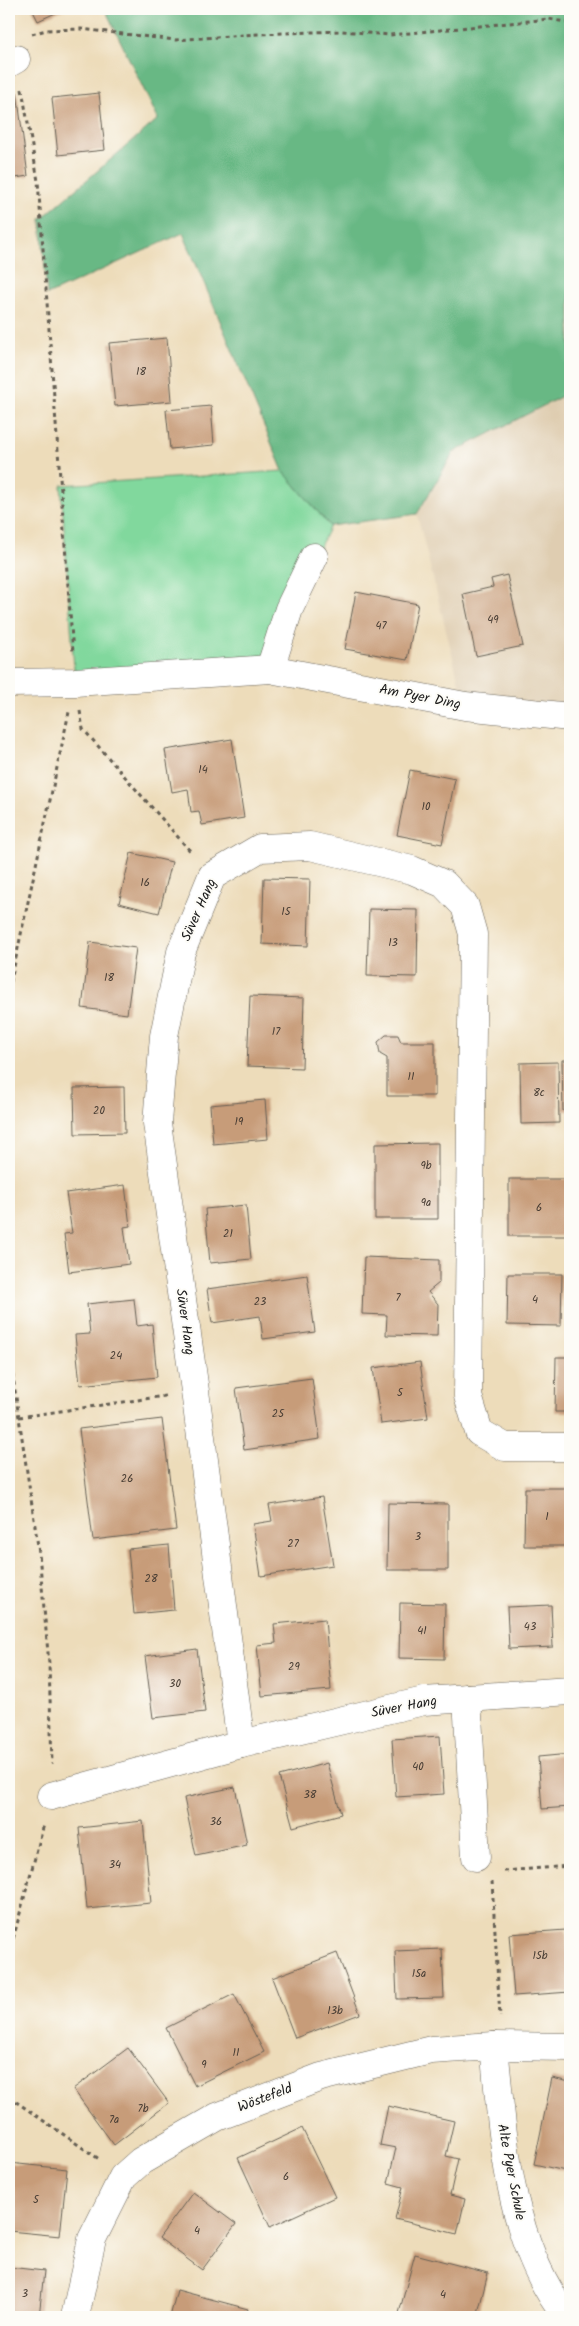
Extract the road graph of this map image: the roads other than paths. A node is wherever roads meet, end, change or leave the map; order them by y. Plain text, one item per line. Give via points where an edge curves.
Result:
1 (314, 557) dead end
2 (270, 669) junction
3 (9, 683) edge
4 (570, 717) edge
5 (570, 1447) edge
6 (570, 1691) edge
7 (467, 1698) junction
8 (241, 1744) junction
9 (51, 1796) road end
10 (484, 1864) road end
11 (494, 2046) junction
12 (570, 2047) edge
13 (75, 2317) edge
14 (567, 2317) edge

1 - 2 street via 289,610
2 - 3 street, Am Pyer Ding via 75,682
2 - 4 street, Am Pyer Ding via 465,706
5 - 8 street, Süver Hang via 506,1447 479,1432 468,1396 473,934 465,906 444,884 412,870 310,846 260,848 212,876 181,952 164,1036 157,1123
6 - 7 street, Süver Hang
7 - 8 street, Süver Hang via 424,1701
7 - 10 street
8 - 9 street, Süver Hang
11 - 12 street, Wöstefeld
11 - 13 street, Wöstefeld via 431,2050 321,2077 217,2116 141,2161 123,2177 92,2239
11 - 14 street, Alte Pyer Schule via 503,2142 518,2218 550,2296

